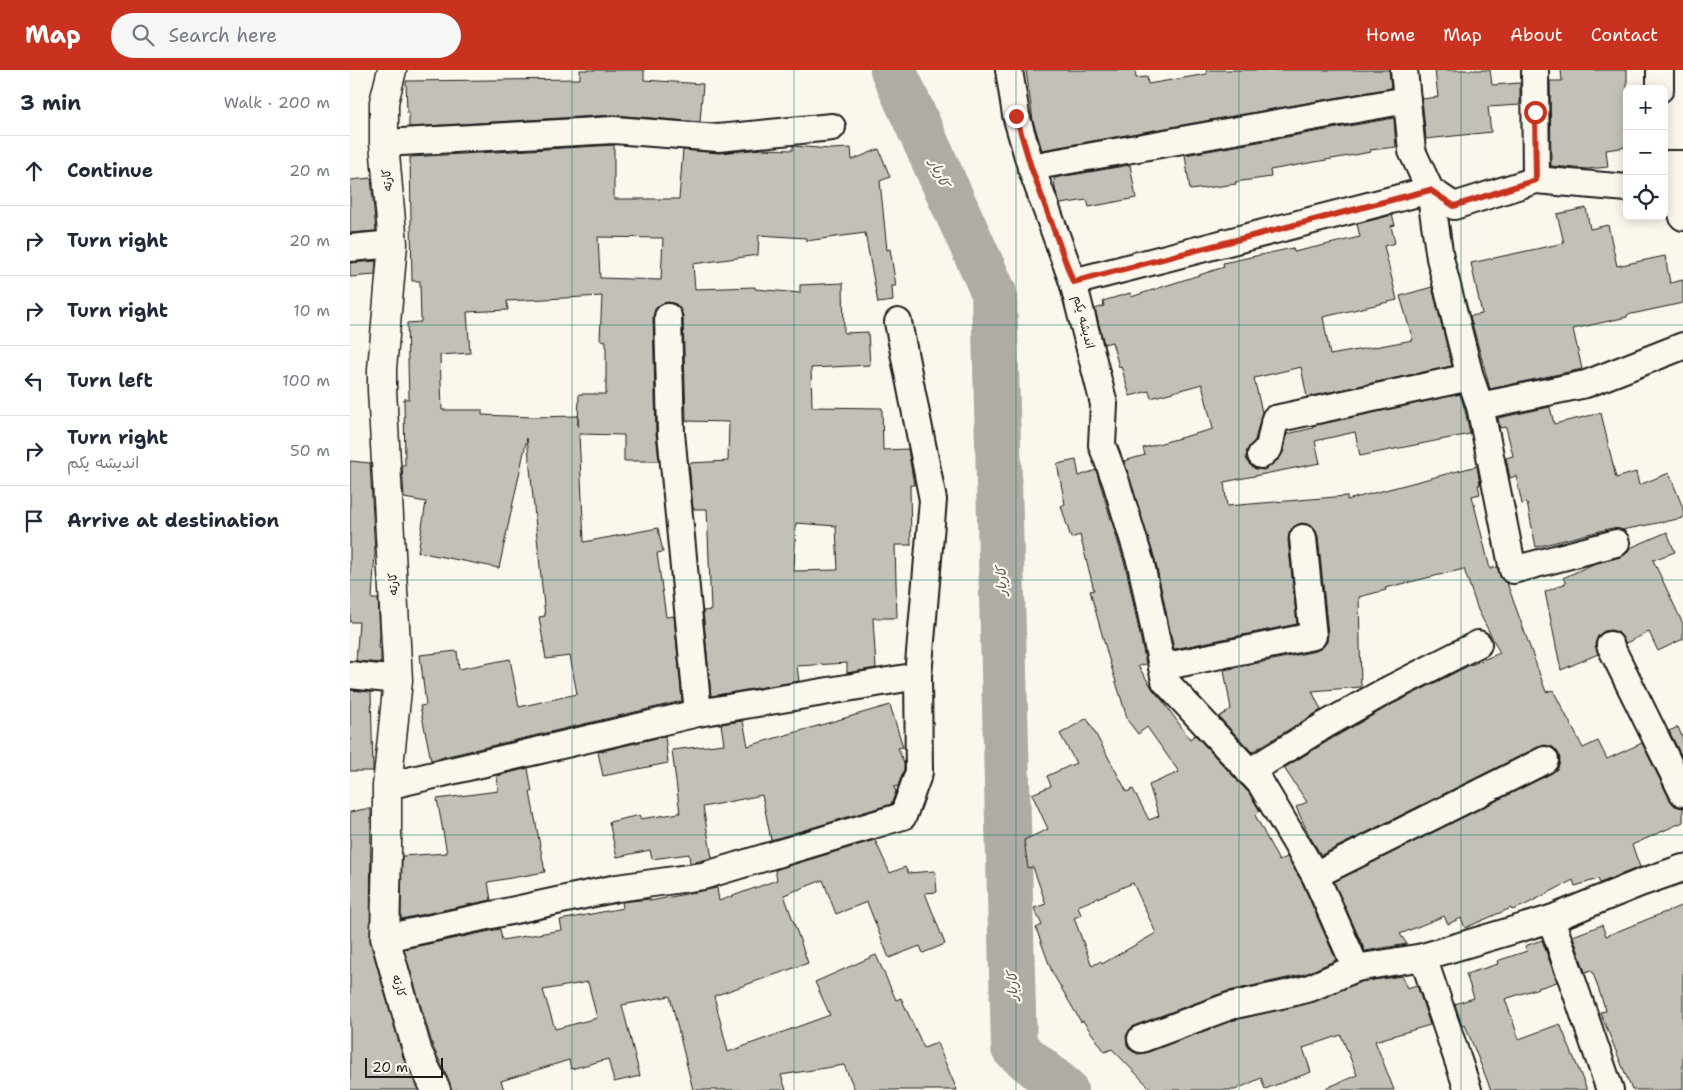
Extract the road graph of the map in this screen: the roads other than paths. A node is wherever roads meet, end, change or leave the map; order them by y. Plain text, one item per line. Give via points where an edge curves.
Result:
1 (392, 70) edge
2 (1009, 70) edge
3 (1404, 70) edge
4 (1534, 70) edge
5 (1660, 70) edge
6 (1660, 85) edge
7 (1408, 100) junction
8 (832, 127) dead end
9 (384, 143) junction
10 (1668, 164) edge
11 (1683, 164) edge
12 (1031, 167) junction
13 (1536, 180) junction
14 (1668, 186) edge
15 (1623, 188) edge
16 (1430, 190) junction
17 (1683, 217) edge
18 (393, 244) junction
19 (350, 248) edge
20 (1073, 282) junction
21 (668, 317) dead end
22 (898, 322) dead end
23 (1683, 346) edge
24 (1470, 377) junction
25 (1480, 406) junction
26 (1261, 455) dead end
27 (1303, 538) dead end
28 (1616, 543) dead end
29 (1478, 644) dead end
30 (1610, 645) dead end
31 (1162, 667) junction
32 (350, 675) edge
33 (918, 676) junction
34 (398, 680) junction
35 (698, 713) junction
36 (1545, 760) dead end
37 (1250, 772) junction
38 (387, 786) junction
39 (1683, 793) edge
40 (1683, 868) edge
41 (1315, 875) junction
42 (1551, 919) junction
43 (384, 938) junction
44 (1423, 957) junction
45 (1356, 968) junction
46 (1140, 1039) dead end
47 (436, 1090) edge
48 (1468, 1090) edge
49 (1610, 1090) edge

1 - 9 street, کارته via 384,102
2 - 12 street, اندیشه یکم via 1016,116
3 - 7 street
4 - 13 street
5 - 6 street
7 - 12 street
7 - 16 street via 1412,151
8 - 9 street via 718,138 614,130
9 - 18 street, کارته
10 - 11 street
12 - 20 street, اندیشه یکم
13 - 15 street
13 - 16 street via 1454,206
14 - 17 street via 1674,185
16 - 20 street
16 - 24 street via 1440,258
18 - 19 street
18 - 34 street, کارته via 382,390
20 - 31 street, اندیشه یکم via 1104,404 1102,445 1141,564
21 - 35 street via 671,433
22 - 33 street via 933,500
23 - 25 street via 1586,384
24 - 25 street
24 - 26 street via 1275,419 1269,448
25 - 28 street via 1513,570
27 - 31 street via 1313,636
29 - 37 street via 1325,725
30 - 39 street
31 - 37 street, اندیشه یکم via 1165,681
32 - 34 street
33 - 35 street
33 - 43 street via 918,772 903,816 703,876 617,888
34 - 38 street, کارته
35 - 38 street
36 - 41 street
37 - 41 street, اندیشه یکم via 1262,784
38 - 43 street, کارته
40 - 42 street
41 - 45 street, اندیشه یکم
42 - 44 street
42 - 49 street
43 - 47 street, کارته via 418,1053
44 - 45 street
44 - 48 street
45 - 46 street via 1302,990 1230,1006

